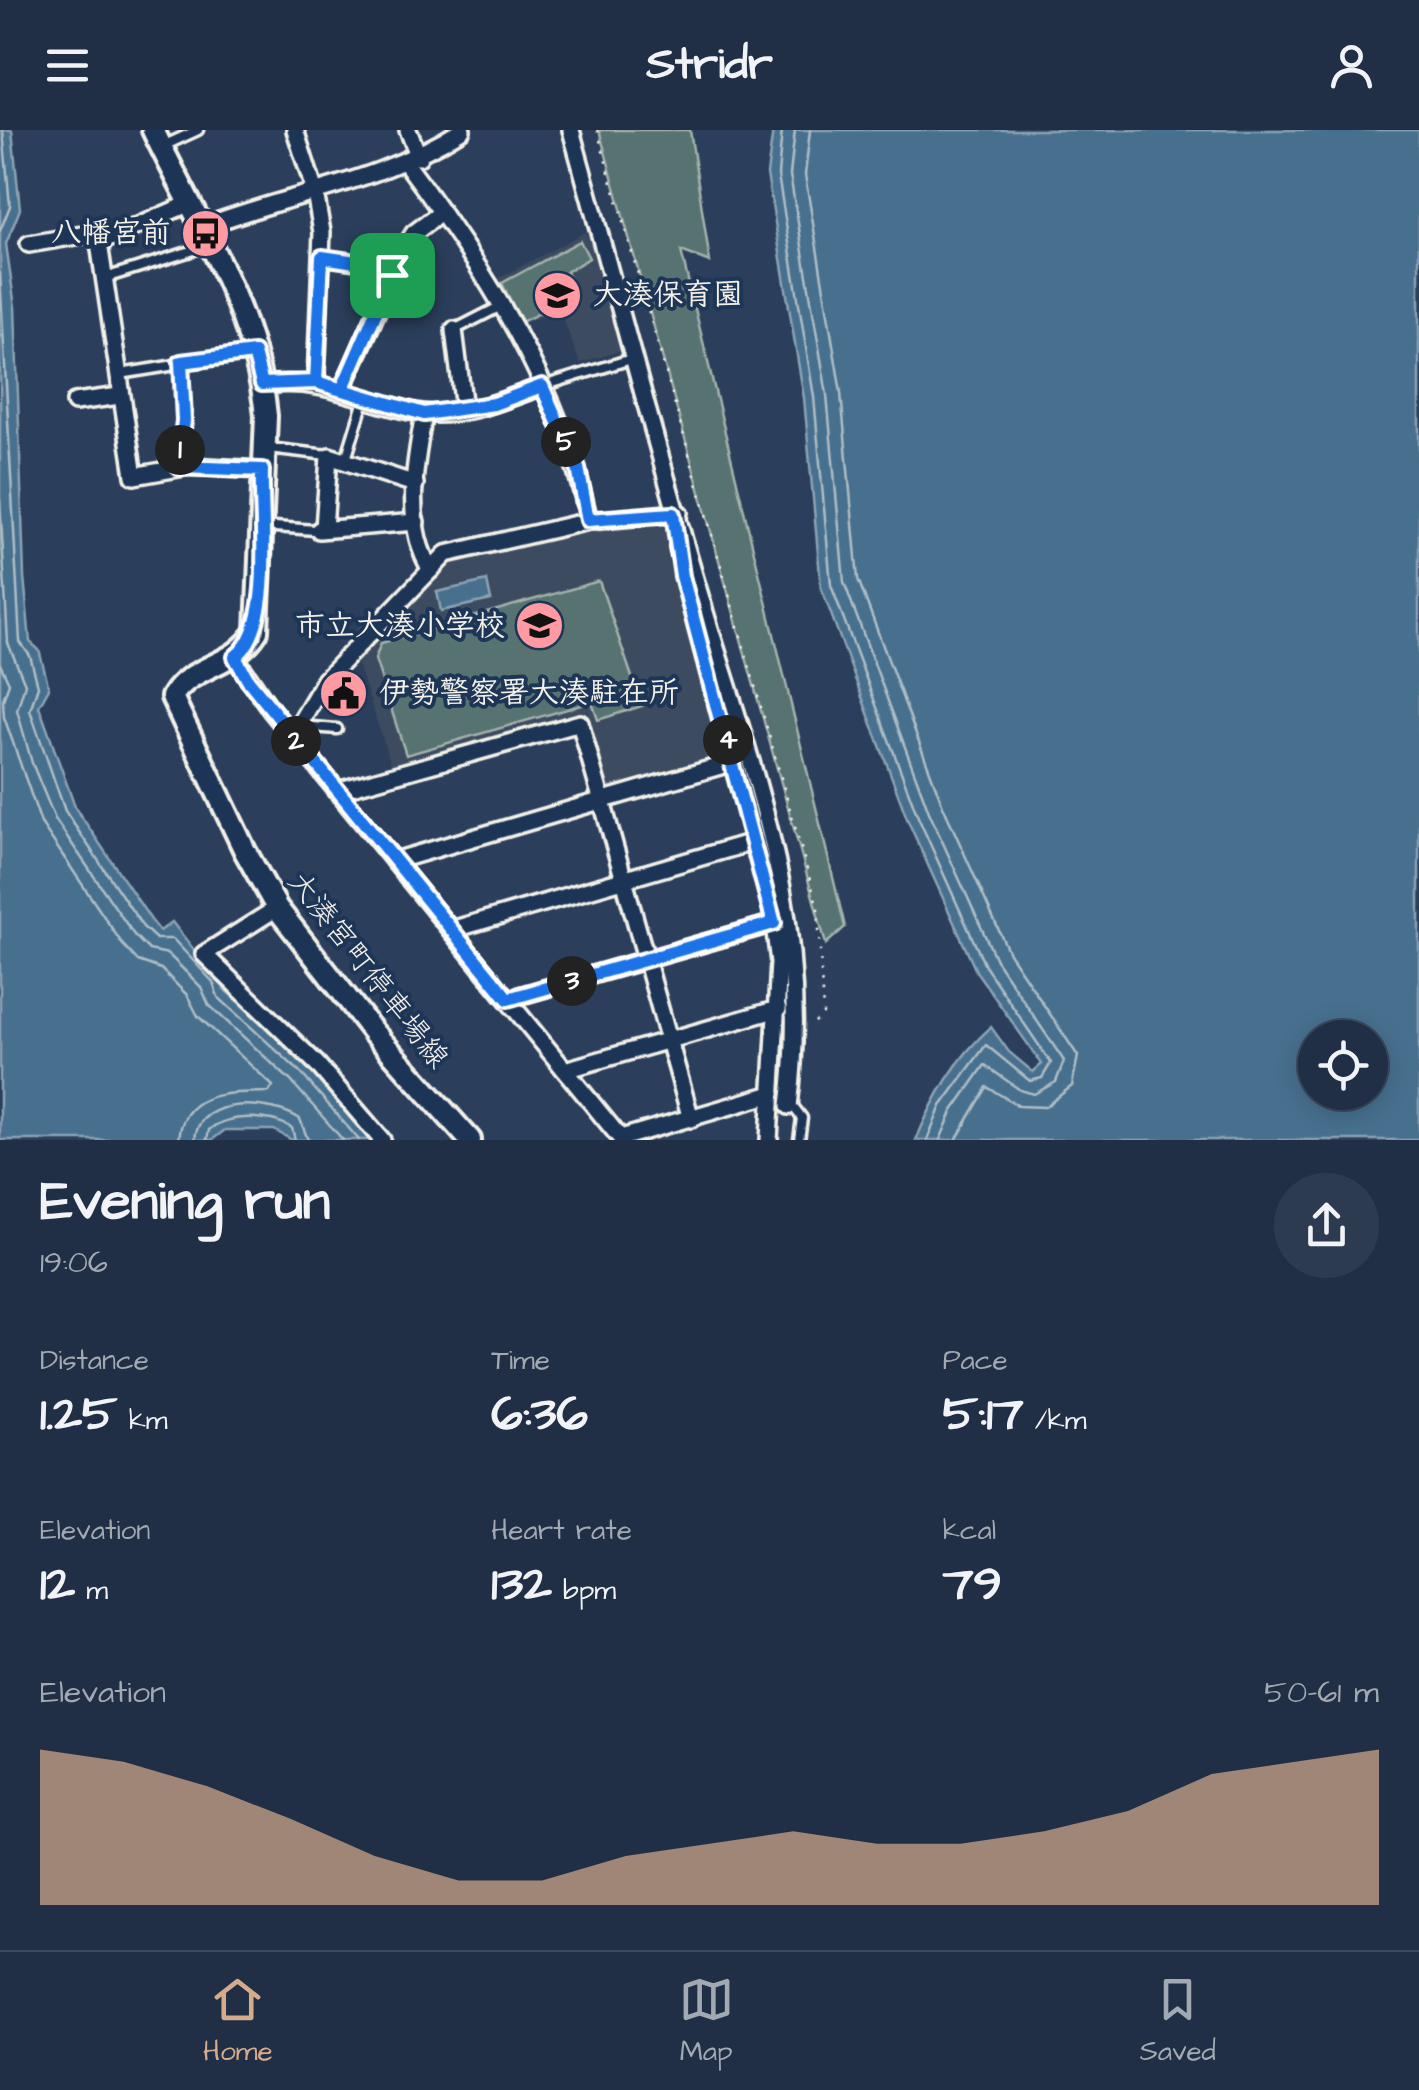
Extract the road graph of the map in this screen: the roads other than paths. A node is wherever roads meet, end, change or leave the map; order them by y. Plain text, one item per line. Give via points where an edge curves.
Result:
1 (198, 130) edge
2 (295, 130) edge
3 (408, 130) edge
4 (462, 130) edge
5 (570, 130) edge
6 (157, 138) edge
7 (413, 160) junction
8 (315, 192) junction
9 (188, 204) junction
10 (442, 212) junction
11 (205, 237) junction
12 (98, 243) junction
13 (29, 244) dead end
14 (322, 257) junction
15 (392, 275) junction
16 (105, 278) junction
17 (503, 305) junction
18 (454, 330) joint
19 (254, 353) junction
20 (628, 360) dead end
21 (181, 362) junction
22 (116, 374) junction
23 (316, 382) junction
24 (262, 384) junction
25 (542, 386) junction
26 (342, 390) junction
27 (120, 396) junction
28 (365, 397) junction
29 (75, 402) dead end
30 (464, 409) junction
31 (424, 414) junction
32 (264, 448) junction
33 (337, 458) junction
34 (179, 467) junction
35 (262, 470) junction
36 (415, 484) junction
37 (676, 514) junction
38 (588, 520) junction
39 (416, 522) junction
40 (262, 526) junction
41 (320, 530) junction
42 (431, 570) junction
43 (235, 657) junction
44 (337, 729) dead end
45 (296, 731) junction
46 (734, 762) junction
47 (337, 791) junction
48 (601, 802) junction
49 (756, 841) junction
50 (394, 860) junction
51 (623, 880) junction
52 (277, 908) junction
53 (774, 923) junction
54 (451, 930) junction
55 (646, 960) junction
56 (508, 999) junction
57 (778, 1009) junction
58 (669, 1040) junction
59 (565, 1070) junction
60 (772, 1094) junction
61 (789, 1104) joint
62 (691, 1119) junction
63 (622, 1139) edge
64 (382, 1140) edge
65 (470, 1140) edge
66 (770, 1140) edge
67 (799, 1140) edge

1 - 6 lane
2 - 8 street
3 - 7 street
4 - 7 street
5 - 37 street
6 - 9 main road
7 - 8 street
7 - 10 street
8 - 11 street
8 - 14 street
9 - 11 main road
9 - 12 street
10 - 15 street via 414,233
10 - 17 street
11 - 16 lane
11 - 19 main road via 228,278
12 - 13 street via 94,233
12 - 16 street
14 - 15 lane
14 - 23 street
15 - 26 street
16 - 22 street
17 - 18 lane
17 - 25 street
18 - 30 street
19 - 21 lane
19 - 24 main road
20 - 25 lane
21 - 22 lane
21 - 34 lane
22 - 27 street
23 - 24 street
23 - 26 street
24 - 32 main road
25 - 30 street
25 - 38 street via 578,468
26 - 28 street
27 - 29 street
27 - 34 street via 134,476
28 - 31 street
28 - 33 lane
30 - 31 street
31 - 36 street
32 - 33 lane
32 - 35 main road
33 - 36 street
33 - 41 street
34 - 35 street
35 - 40 main road
36 - 39 street
37 - 38 street
37 - 46 street via 682,576
37 - 61 street via 790,913 798,1038
38 - 42 street via 446,554
39 - 41 street
39 - 42 street via 420,553
40 - 41 lane
40 - 43 main road via 260,618 246,650
42 - 45 street via 325,680
43 - 45 street
43 - 52 main road, 大湊宮町停車場線 via 180,684 172,697
44 - 45 lane
45 - 47 street
46 - 48 street
46 - 49 street
47 - 48 street via 580,722
47 - 50 street
48 - 50 street
48 - 51 street
49 - 51 street
49 - 53 street
50 - 54 street
51 - 54 street
51 - 55 street
52 - 64 street via 204,954 317,1064
52 - 65 main road, 大湊宮町停車場線 via 374,1033
53 - 55 street
53 - 57 street
54 - 56 street
55 - 56 street
55 - 58 street
56 - 59 street
57 - 58 street
57 - 60 street
58 - 59 street
58 - 62 street
59 - 63 street
60 - 62 street
60 - 66 street
61 - 67 lane via 802,1118
62 - 63 street

